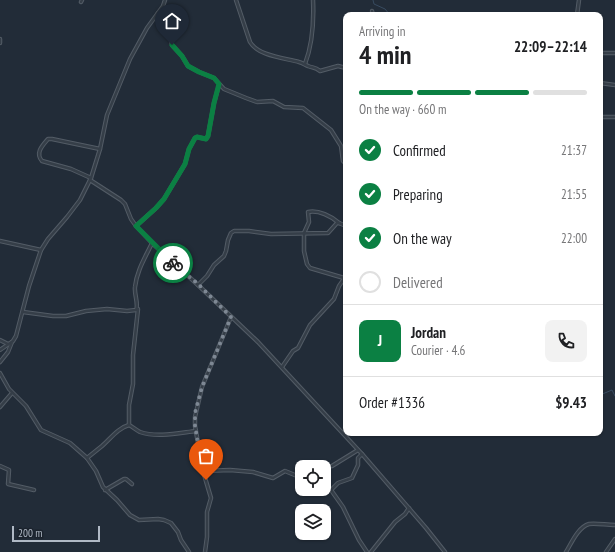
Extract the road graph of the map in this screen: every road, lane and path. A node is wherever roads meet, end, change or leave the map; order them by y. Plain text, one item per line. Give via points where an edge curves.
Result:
1 (165, 0) edge
2 (236, 0) edge
3 (313, 0) edge
4 (579, 0) edge
5 (577, 12) edge
6 (158, 13) junction
7 (0, 38) edge
8 (0, 43) edge
9 (603, 52) edge
10 (615, 53) edge
11 (305, 64) junction
12 (343, 67) edge
13 (219, 84) junction
14 (603, 84) edge
15 (615, 86) edge
16 (615, 116) edge
17 (603, 117) edge
18 (100, 149) junction
19 (343, 156) edge
20 (90, 179) junction
21 (339, 223) junction
22 (343, 225) edge
23 (136, 226) junction
24 (304, 233) junction
25 (0, 241) edge
26 (152, 243) junction
27 (41, 250) junction
28 (343, 276) edge
29 (343, 281) edge
30 (198, 284) junction
31 (138, 309) junction
32 (23, 312) junction
33 (231, 317) junction
34 (0, 340) edge
35 (13, 341) junction
36 (8, 344) junction
37 (0, 350) edge
38 (0, 362) edge
39 (282, 367) junction
40 (0, 372) edge
41 (12, 393) junction
42 (0, 407) edge
43 (130, 425) junction
44 (196, 431) junction
45 (343, 434) edge
46 (345, 436) edge
47 (358, 450) junction
48 (362, 454) junction
49 (87, 458) junction
50 (0, 466) edge
51 (331, 466) edge
52 (203, 471) junction
53 (295, 475) edge
54 (132, 484) dead end
55 (34, 490) dead end
56 (105, 490) junction
57 (331, 490) joint
58 (409, 508) junction
59 (615, 525) edge
60 (615, 539) edge
61 (608, 551) edge
62 (189, 552) edge
63 (205, 552) edge
64 (369, 552) edge
65 (445, 552) edge
66 (566, 552) edge

1 - 6 street
2 - 11 street via 252,46 268,55
3 - 11 street via 312,43
4 - 5 street
6 - 13 street via 169,31 172,45 188,66 214,78
6 - 18 street via 146,28 130,59 107,114
7 - 8 street
9 - 10 street
11 - 12 street via 320,71 338,66
13 - 19 street via 224,89 257,102 273,102 284,107 303,108 331,130 341,146
13 - 23 street via 208,136 206,139 195,138 185,164 164,199
14 - 15 street
16 - 17 street
18 - 20 street
18 - 20 street via 52,139 48,139 40,148 39,158 42,161
20 - 23 street via 121,200
20 - 27 street via 76,207
21 - 22 street
21 - 24 street via 328,233
21 - 24 street via 321,213 308,212 309,222
23 - 26 street
24 - 28 street via 304,251 308,266
24 - 30 street via 231,233 224,256
25 - 27 street
26 - 30 street
26 - 31 street via 138,273 134,294
27 - 32 street
29 - 39 street via 334,300 310,325 298,348
30 - 33 street
31 - 32 street via 127,312 107,309 86,311 66,316
31 - 43 street via 133,384 128,412
32 - 35 street via 19,330
33 - 39 street
33 - 44 street via 202,387 195,413
34 - 36 street
35 - 36 street
35 - 38 street
36 - 37 street
39 - 45 street
40 - 41 street
41 - 42 street
41 - 49 street via 26,406 41,430 70,443
43 - 44 street via 138,431 148,433 174,434
43 - 49 street via 122,428
44 - 52 street
46 - 47 street
47 - 48 street
47 - 51 street
48 - 57 street via 358,458 358,465 352,478 338,483
48 - 58 street
49 - 56 street
50 - 55 street via 9,470 8,484
52 - 53 street via 257,472 273,478 285,471
52 - 63 street via 210,498
54 - 56 street via 124,479
56 - 62 street via 130,515 139,520 164,520 172,523
57 - 64 street via 343,507 359,540
58 - 64 street
58 - 65 street
59 - 66 street via 585,526
60 - 61 street

